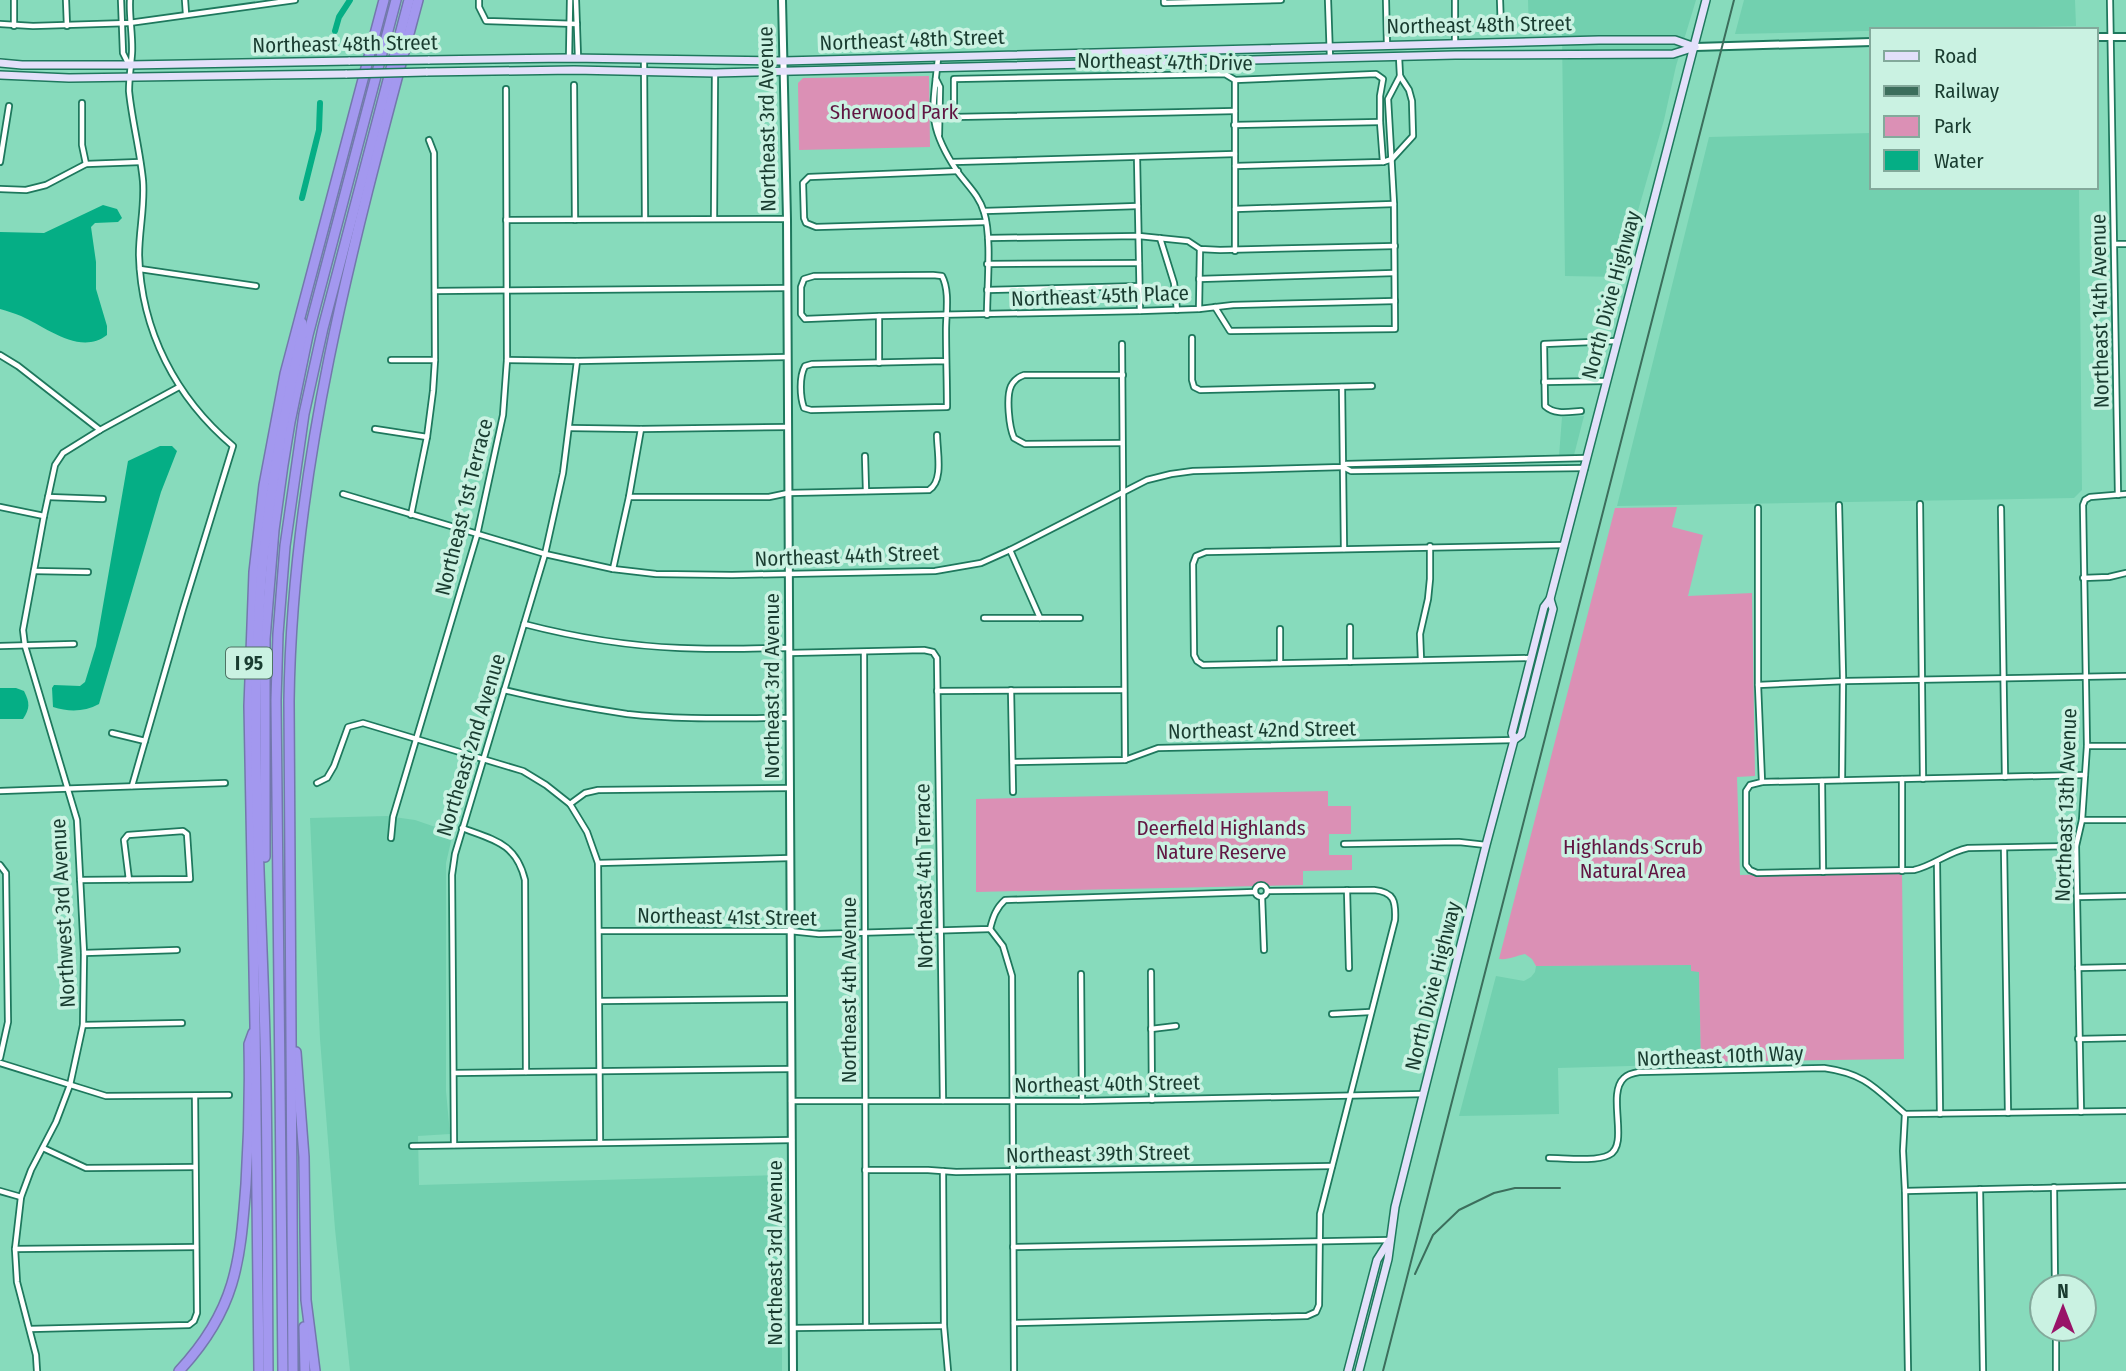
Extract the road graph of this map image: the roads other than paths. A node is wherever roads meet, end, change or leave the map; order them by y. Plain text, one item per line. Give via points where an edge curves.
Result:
1 (14, 0) edge
2 (66, 0) edge
3 (121, 0) edge
4 (130, 0) edge
5 (185, 0) edge
6 (295, 0) edge
7 (384, 0) edge
8 (396, 0) edge
9 (409, 0) edge
10 (418, 0) edge
11 (479, 0) edge
12 (570, 0) edge
13 (576, 0) edge
14 (782, 0) edge
15 (1281, 0) edge
16 (1328, 0) edge
17 (1386, 0) edge
18 (1455, 0) edge
19 (1500, 0) edge
20 (1706, 0) edge
21 (2110, 0) edge
22 (1164, 1) edge
23 (186, 14) junction
24 (122, 23) junction
25 (129, 23) junction
26 (570, 23) junction
27 (0, 24) edge
28 (577, 24) junction
29 (15, 26) junction
30 (66, 26) junction
31 (1500, 29) dead end
32 (2098, 37) edge
33 (2111, 37) junction
34 (2126, 37) edge
35 (1472, 42) junction
36 (1870, 42) edge
37 (1455, 43) junction
38 (1387, 45) junction
39 (1330, 46) junction
40 (1695, 47) junction
41 (1399, 56) junction
42 (922, 57) junction
43 (939, 57) junction
44 (569, 58) junction
45 (578, 58) junction
46 (1331, 58) junction
47 (643, 59) junction
48 (783, 61) junction
49 (0, 63) edge
50 (129, 65) junction
51 (937, 69) junction
52 (895, 70) junction
53 (644, 71) junction
54 (784, 72) junction
55 (715, 74) junction
56 (0, 75) edge
57 (1400, 76) junction
58 (129, 77) junction
59 (1235, 80) junction
60 (574, 85) dead end
61 (506, 89) dead end
62 (82, 103) dead end
63 (9, 106) dead end
64 (1234, 111) junction
65 (1380, 121) junction
66 (1234, 125) junction
67 (429, 140) dead end
68 (1234, 154) junction
69 (1137, 157) junction
70 (1392, 159) junction
71 (0, 162) edge
72 (140, 162) junction
73 (953, 162) junction
74 (1383, 162) junction
75 (86, 164) junction
76 (1235, 166) junction
77 (958, 171) junction
78 (0, 189) edge
79 (1394, 204) junction
80 (1138, 206) junction
81 (1235, 209) junction
82 (984, 211) junction
83 (714, 218) junction
84 (645, 219) junction
85 (787, 219) junction
86 (506, 220) junction
87 (575, 220) junction
88 (986, 222) junction
89 (1139, 236) junction
90 (988, 238) junction
91 (1160, 238) junction
92 (2115, 244) junction
93 (2126, 244) edge
94 (1395, 246) junction
95 (1200, 249) junction
96 (1235, 251) junction
97 (1139, 263) junction
98 (987, 264) junction
99 (140, 269) junction
100 (1395, 273) junction
101 (1199, 279) junction
102 (256, 286) dead end
103 (1140, 286) junction
104 (787, 288) junction
105 (506, 289) junction
106 (435, 290) junction
107 (987, 290) junction
108 (1395, 301) junction
109 (302, 307) junction
110 (1215, 307) junction
111 (1199, 309) junction
112 (1177, 310) junction
113 (1140, 311) junction
114 (946, 315) junction
115 (987, 315) junction
116 (879, 316) junction
117 (1192, 338) dead end
118 (1616, 341) junction
119 (1122, 344) dead end
120 (0, 355) edge
121 (788, 358) junction
122 (391, 359) dead end
123 (435, 359) junction
124 (507, 359) junction
125 (577, 361) junction
126 (946, 361) junction
127 (879, 363) junction
128 (1123, 375) junction
129 (1606, 381) junction
130 (1545, 382) junction
131 (1372, 386) dead end
132 (179, 387) junction
133 (1342, 387) junction
134 (1581, 411) dead end
135 (787, 427) junction
136 (570, 428) junction
137 (375, 429) dead end
138 (641, 429) junction
139 (100, 430) junction
140 (937, 435) dead end
141 (427, 437) junction
142 (1122, 443) junction
143 (865, 456) dead end
144 (1587, 458) junction
145 (1343, 467) junction
146 (1585, 468) junction
147 (866, 491) junction
148 (1122, 491) junction
149 (788, 493) junction
150 (343, 494) dead end
151 (2126, 494) edge
152 (2119, 495) junction
153 (48, 497) junction
154 (629, 498) junction
155 (103, 499) dead end
156 (1920, 504) dead end
157 (1839, 505) dead end
158 (0, 507) edge
159 (2001, 508) dead end
160 (1758, 509) dead end
161 (411, 515) junction
162 (44, 516) junction
163 (477, 535) junction
164 (1565, 545) junction
165 (1430, 546) junction
166 (1344, 549) junction
167 (1010, 550) junction
168 (545, 554) junction
169 (296, 568) junction
170 (613, 569) junction
171 (34, 570) junction
172 (88, 572) dead end
173 (788, 573) junction
174 (2126, 573) edge
175 (2083, 578) junction
176 (1550, 598) junction
177 (984, 618) dead end
178 (1040, 618) junction
179 (1080, 618) dead end
180 (524, 624) junction
181 (1350, 627) dead end
182 (1280, 628) dead end
183 (74, 645) dead end
184 (0, 646) edge
185 (25, 646) junction
186 (789, 650) junction
187 (864, 652) junction
188 (277, 656) junction
189 (1531, 658) junction
190 (1421, 660) junction
191 (1350, 662) junction
192 (1280, 663) junction
193 (2085, 676) junction
194 (2126, 676) edge
195 (2004, 679) junction
196 (1922, 680) junction
197 (1842, 681) junction
198 (1758, 685) junction
199 (504, 690) junction
200 (1011, 690) junction
201 (1124, 690) junction
202 (937, 691) junction
203 (789, 718) junction
204 (111, 733) dead end
205 (418, 740) junction
206 (1514, 740) junction
207 (145, 741) junction
208 (2087, 746) junction
209 (2126, 746) edge
210 (482, 760) junction
211 (1125, 760) junction
212 (1013, 762) junction
213 (2085, 775) junction
214 (2005, 777) junction
215 (1902, 779) junction
216 (1923, 779) junction
217 (1842, 780) junction
218 (1822, 781) junction
219 (1762, 782) junction
220 (225, 783) dead end
221 (317, 783) dead end
222 (132, 786) junction
223 (69, 788) junction
224 (790, 788) junction
225 (0, 791) edge
226 (1013, 792) dead end
227 (570, 804) junction
228 (2082, 820) junction
229 (2126, 820) edge
230 (461, 828) junction
231 (391, 838) dead end
232 (1344, 844) dead end
233 (1486, 845) junction
234 (2076, 846) junction
235 (2004, 847) junction
236 (790, 858) junction
237 (1937, 862) junction
238 (598, 863) junction
239 (0, 865) edge
240 (1902, 871) junction
241 (1824, 872) junction
242 (80, 880) junction
243 (129, 880) junction
244 (1347, 890) junction
245 (1268, 891) junction
246 (1255, 892) junction
247 (2126, 896) edge
248 (1262, 897) junction
249 (2078, 897) junction
250 (990, 929) junction
251 (599, 931) junction
252 (790, 931) junction
253 (941, 931) junction
254 (865, 933) junction
255 (177, 950) dead end
256 (1264, 950) dead end
257 (84, 953) junction
258 (2126, 967) edge
259 (1349, 968) dead end
260 (2078, 968) junction
261 (1151, 972) dead end
262 (1081, 974) dead end
263 (791, 999) junction
264 (290, 1000) junction
265 (600, 1001) junction
266 (1370, 1012) junction
267 (1332, 1014) dead end
268 (182, 1023) dead end
269 (256, 1024) junction
270 (83, 1025) junction
271 (1176, 1026) dead end
272 (1151, 1029) junction
273 (265, 1038) junction
274 (2126, 1038) edge
275 (2078, 1039) junction
276 (0, 1061) edge
277 (791, 1069) junction
278 (600, 1070) junction
279 (526, 1072) junction
280 (454, 1073) junction
281 (70, 1085) junction
282 (1424, 1094) junction
283 (229, 1095) dead end
284 (195, 1096) junction
285 (1349, 1096) junction
286 (1152, 1100) junction
287 (791, 1101) junction
288 (864, 1101) junction
289 (943, 1101) junction
290 (1082, 1101) junction
291 (1013, 1102) junction
292 (2126, 1111) edge
293 (2081, 1112) junction
294 (2008, 1113) junction
295 (1905, 1114) junction
296 (1940, 1114) junction
297 (792, 1140) junction
298 (600, 1141) junction
299 (454, 1145) junction
300 (412, 1146) dead end
301 (43, 1148) junction
302 (1549, 1158) dead end
303 (1332, 1166) junction
304 (195, 1167) junction
305 (865, 1170) junction
306 (943, 1171) junction
307 (1013, 1171) junction
308 (2126, 1185) edge
309 (2054, 1187) junction
310 (1980, 1189) junction
311 (0, 1191) edge
312 (1905, 1191) junction
313 (21, 1197) junction
314 (1390, 1240) junction
315 (1319, 1241) junction
316 (197, 1247) junction
317 (1013, 1247) junction
318 (15, 1249) junction
319 (2055, 1273) edge
320 (306, 1300) junction
321 (1014, 1323) junction
322 (944, 1326) junction
323 (866, 1327) junction
324 (793, 1328) junction
325 (30, 1329) junction
326 (2056, 1343) edge
327 (37, 1371) edge
328 (179, 1371) edge
329 (259, 1371) edge
330 (268, 1371) edge
331 (283, 1371) edge
332 (292, 1371) edge
333 (305, 1371) edge
334 (315, 1371) edge
335 (793, 1371) edge
336 (948, 1371) edge
337 (1014, 1371) edge
338 (1348, 1371) edge
339 (1359, 1371) edge
340 (1908, 1371) edge
341 (1983, 1371) edge
342 (2056, 1371) edge

1 - 29 street
2 - 30 street
3 - 24 street
4 - 25 street
5 - 23 street
6 - 23 street
7 - 109 highway, I 95
8 - 273 highway via 303,356 275,519 264,662
9 - 188 highway via 308,392 290,502
10 - 169 highway, I 95 via 326,371
11 - 26 street via 486,21
12 - 26 street
13 - 28 street
14 - 48 street, Northeast 3rd Avenue
15 - 22 street
16 - 39 street
17 - 38 street
18 - 37 street
19 - 31 street
20 - 40 main road, North Dixie Highway
21 - 33 street, Northeast 14th Avenue
23 - 25 street
24 - 25 street
24 - 30 street
24 - 50 street via 123,53
25 - 50 street
26 - 28 street
26 - 44 street
27 - 29 street
28 - 45 street
29 - 30 street
32 - 33 street
33 - 34 street
33 - 92 street, Northeast 14th Avenue
35 - 37 main road, Northeast 48th Street
35 - 40 main road, Northeast 48th Street via 1675,40
35 - 41 main road via 1408,48
36 - 40 street, Northeast 48th Street
37 - 38 main road, Northeast 48th Street
38 - 39 main road, Northeast 48th Street
39 - 43 main road, Northeast 48th Street
39 - 46 street
40 - 41 main road, Northeast 48th Street via 1673,54
40 - 118 main road, North Dixie Highway
41 - 46 main road, Northeast 48th Street
41 - 57 street
42 - 43 main road, Northeast 48th Street
42 - 48 main road, Northeast 48th Street
42 - 52 main road
43 - 51 street
44 - 45 main road, Northeast 48th Street
44 - 50 main road, Northeast 48th Street, bridge
45 - 47 main road, Northeast 48th Street
46 - 51 main road, Northeast 48th Street
47 - 48 main road, Northeast 48th Street
47 - 53 street
48 - 54 street, Northeast 3rd Avenue
49 - 50 main road, Northeast 48th Street
50 - 58 street
51 - 52 main road, Northeast 48th Street
51 - 73 street via 933,118 938,139
52 - 54 main road, Northeast 48th Street
53 - 55 main road, Northeast 48th Street
53 - 58 main road, Northeast 48th Street, bridge
53 - 84 street
54 - 55 main road, Northeast 48th Street
54 - 85 street, Northeast 3rd Avenue
55 - 83 street
56 - 58 main road, Northeast 48th Street
57 - 70 street via 1388,99
57 - 70 street via 1412,101 1413,136
58 - 72 street
59 - 64 street
59 - 64 street, Northeast 47th Drive via 1225,74 954,79 954,117
59 - 65 street, Northeast 47th Drive via 1376,74 1383,79
60 - 87 street
61 - 86 street, Northeast 1st Terrace
62 - 75 street
63 - 71 street
64 - 66 street
65 - 66 street
65 - 74 street
66 - 68 street
67 - 106 street via 434,153
68 - 69 street
68 - 76 street
69 - 73 street
69 - 80 street
70 - 74 street
70 - 79 street
72 - 75 street
72 - 99 street
73 - 77 street
74 - 76 street
75 - 78 street via 47,185
76 - 81 street
77 - 82 street
77 - 88 street via 809,177 803,183 804,218 816,227
79 - 81 street
79 - 94 street
80 - 82 street
80 - 89 street
81 - 96 street
82 - 88 street
83 - 84 street
83 - 85 street
84 - 87 street
85 - 104 street, Northeast 3rd Avenue
86 - 87 street
86 - 105 street, Northeast 1st Terrace
88 - 90 street
89 - 90 street
89 - 91 street
89 - 97 street
90 - 98 street
91 - 95 street via 1188,241
91 - 112 street
92 - 93 street
92 - 152 street, Northeast 14th Avenue
94 - 96 street
94 - 100 street
95 - 96 street
95 - 101 street
97 - 98 street
97 - 103 street
98 - 107 street
99 - 102 street
99 - 132 street via 146,313
100 - 101 street
100 - 108 street
101 - 111 street
103 - 107 street
103 - 113 street
104 - 105 street
104 - 121 street, Northeast 3rd Avenue
105 - 106 street
105 - 124 street, Northeast 1st Terrace
106 - 123 street
107 - 115 street
108 - 110 street, Northeast 45th Place
108 - 110 street via 1395,329 1230,331
109 - 269 highway, I 95 via 270,451 252,595 249,706
109 - 273 highway via 302,335 275,464 260,595 257,762
110 - 111 street, Northeast 45th Place
111 - 112 street, Northeast 45th Place
112 - 113 street, Northeast 45th Place
113 - 115 street, Northeast 45th Place
114 - 115 street, Northeast 45th Place
114 - 116 street, Northeast 45th Place
114 - 116 street, Northeast 45th Place via 942,276 804,279 801,314 805,319
114 - 126 street
116 - 127 street
117 - 133 street via 1192,380 1200,390
118 - 129 main road, North Dixie Highway
118 - 130 street via 1544,344
119 - 128 street
120 - 139 street
121 - 125 street
121 - 135 street, Northeast 3rd Avenue
122 - 123 street
123 - 141 street
124 - 125 street
124 - 163 street, Northeast 1st Terrace via 503,415
125 - 136 street, Northeast 2nd Avenue
126 - 127 street
126 - 127 street via 947,407 804,408 801,373 805,366
128 - 142 street
128 - 142 street via 1024,375 1010,388 1010,428 1014,438 1025,444
129 - 130 street
129 - 144 main road, North Dixie Highway
130 - 134 street via 1545,406 1551,411
131 - 133 street
132 - 139 street, Northwest 3rd Avenue
132 - 207 street via 233,446
133 - 145 street
135 - 138 street
135 - 149 street, Northeast 3rd Avenue
136 - 138 street
136 - 168 street, Northeast 2nd Avenue
137 - 141 street
138 - 154 street
139 - 153 street, Northwest 3rd Avenue via 63,453 55,465
140 - 147 street via 935,487
141 - 161 street
142 - 148 street
143 - 147 street
144 - 145 street, Northeast 44th Street
144 - 146 main road, North Dixie Highway
145 - 146 street, Northeast 44th Street via 1351,471
145 - 148 street, Northeast 44th Street via 1193,471 1147,480
145 - 166 street
146 - 164 main road, North Dixie Highway
147 - 149 street
148 - 167 street, Northeast 44th Street
148 - 201 street
149 - 154 street
149 - 173 street, Northeast 3rd Avenue
150 - 161 street, Northeast 44th Street
151 - 152 street
152 - 175 street, Northeast 13th Avenue via 2085,500
153 - 155 street
153 - 162 street, Northwest 3rd Avenue
154 - 170 street
156 - 196 street
157 - 197 street
158 - 162 street
159 - 195 street
160 - 198 street
161 - 163 street, Northeast 44th Street
162 - 171 street, Northwest 3rd Avenue
163 - 168 street, Northeast 44th Street
163 - 205 street, Northeast 1st Terrace
164 - 165 street
164 - 176 main road, North Dixie Highway
165 - 166 street
165 - 190 street
166 - 192 street via 1206,552 1196,556 1197,661 1203,665
167 - 173 street, Northeast 44th Street via 981,563 935,571
167 - 178 street
168 - 170 street, Northeast 44th Street
168 - 180 street, Northeast 2nd Avenue
169 - 188 highway
169 - 264 highway, I 95 via 289,701
170 - 173 street, Northeast 44th Street via 656,574
171 - 172 street
171 - 185 street, Northwest 3rd Avenue via 23,630
173 - 186 street, Northeast 3rd Avenue
174 - 175 street
175 - 193 street, Northeast 13th Avenue
176 - 189 main road, North Dixie Highway
176 - 206 main road, North Dixie Highway via 1553,610 1541,659 1521,735
177 - 178 street
178 - 179 street
180 - 186 street via 643,645
180 - 199 street, Northeast 2nd Avenue
181 - 191 street
182 - 192 street
183 - 185 street
184 - 185 street
185 - 223 street, Northwest 3rd Avenue
186 - 187 street
186 - 203 street, Northeast 3rd Avenue
187 - 202 street, Northeast 4th Terrace via 933,652
187 - 254 street, Northeast 4th Avenue
188 - 331 highway
189 - 190 street
189 - 206 main road, North Dixie Highway
190 - 191 street
191 - 192 street
193 - 194 street
193 - 195 street
193 - 208 street, Northeast 13th Avenue
195 - 196 street
195 - 214 street
196 - 197 street
196 - 216 street
197 - 198 street
197 - 217 street
198 - 219 street
199 - 203 street via 628,714
199 - 210 street, Northeast 2nd Avenue
200 - 201 street
200 - 202 street
200 - 212 street
201 - 211 street
202 - 253 street, Northeast 4th Terrace
203 - 224 street, Northeast 3rd Avenue
204 - 207 street
205 - 210 street
205 - 221 street via 363,723 348,727 334,766 327,778
205 - 231 street, Northeast 1st Terrace via 393,817
206 - 211 street, Northeast 42nd Street via 1158,748
206 - 233 main road, North Dixie Highway
207 - 222 street
208 - 209 street
208 - 213 street, Northeast 13th Avenue
210 - 227 street via 523,771
210 - 230 street, Northeast 2nd Avenue
211 - 212 street, Northeast 42nd Street
212 - 226 street
213 - 214 street
213 - 228 street, Northeast 13th Avenue
214 - 216 street
215 - 216 street
215 - 217 street
215 - 240 street
217 - 218 street
218 - 219 street
218 - 241 street
219 - 241 street via 1746,791 1746,865 1757,873
220 - 222 street
222 - 223 street
223 - 225 street
223 - 242 street, Northwest 3rd Avenue via 77,820
224 - 227 street via 598,790
224 - 236 street, Northeast 3rd Avenue
227 - 238 street
228 - 229 street
228 - 234 street, Northeast 13th Avenue
230 - 279 street via 508,847 525,880
230 - 280 street, Northeast 2nd Avenue via 452,875
232 - 233 street
233 - 282 main road, North Dixie Highway
234 - 235 street
234 - 249 street, Northeast 13th Avenue
235 - 237 street via 1968,848
235 - 294 street
236 - 238 street
236 - 252 street, Northeast 3rd Avenue
237 - 240 street
237 - 296 street
238 - 251 street
239 - 276 street via 6,873 8,1022
240 - 241 street
242 - 243 street
242 - 257 street, Northwest 3rd Avenue
243 - 243 street via 124,840 128,835 187,834 190,879
244 - 245 street
244 - 259 street
244 - 266 street via 1383,891 1396,904
245 - 246 street via 1261,885
245 - 248 street
246 - 248 street
246 - 250 street via 1005,900
247 - 249 street
248 - 256 street
249 - 260 street, Northeast 13th Avenue
250 - 253 street, Northeast 41st Street
250 - 291 street via 1003,946 1012,976
251 - 252 street, Northeast 41st Street
251 - 265 street
252 - 254 street, Northeast 41st Street
252 - 263 street, Northeast 3rd Avenue
253 - 254 street, Northeast 41st Street
253 - 289 street, Northeast 4th Terrace
254 - 288 street, Northeast 4th Avenue
255 - 257 street
257 - 270 street, Northwest 3rd Avenue
258 - 260 street
260 - 275 street, Northeast 13th Avenue
261 - 272 street
262 - 290 street
263 - 265 street
263 - 277 street, Northeast 3rd Avenue
264 - 320 highway via 304,1157
264 - 332 highway, I 95
265 - 278 street
266 - 267 street
266 - 285 street
268 - 270 street
269 - 328 highway via 249,1044 250,1127 239,1259 215,1324
269 - 329 highway, I 95
270 - 281 street, Northwest 3rd Avenue
271 - 272 street
272 - 286 street
273 - 330 highway
274 - 275 street
275 - 293 street, Northeast 13th Avenue
276 - 281 street
277 - 278 street
277 - 287 street, Northeast 3rd Avenue
278 - 279 street
278 - 298 street
279 - 280 street
280 - 299 street, Northeast 2nd Avenue
281 - 284 street via 106,1096
281 - 301 street, Northwest 3rd Avenue
282 - 285 street, Northeast 40th Street
282 - 314 main road, North Dixie Highway
283 - 284 street
284 - 304 street
285 - 286 street, Northeast 40th Street
285 - 303 street
286 - 290 street, Northeast 40th Street
287 - 288 street, Northeast 40th Street
287 - 297 street, Northeast 3rd Avenue
288 - 289 street, Northeast 40th Street
288 - 305 street, Northeast 4th Avenue
289 - 291 street, Northeast 40th Street
290 - 291 street, Northeast 40th Street
291 - 307 street
292 - 293 street
293 - 294 street
294 - 296 street
295 - 296 street
295 - 302 street, Northeast 10th Way via 1865,1079 1824,1068 1639,1072 1620,1082 1615,1150 1596,1158
295 - 312 street
297 - 298 street
297 - 324 street, Northeast 3rd Avenue
298 - 299 street
299 - 300 street
301 - 304 street via 86,1168
301 - 313 street, Northwest 3rd Avenue
303 - 307 street, Northeast 39th Street
303 - 315 street via 1320,1214
304 - 316 street
305 - 306 street, Northeast 39th Street
305 - 323 street, Northeast 4th Avenue
306 - 307 street, Northeast 39th Street
306 - 322 street
307 - 317 street
308 - 309 street
309 - 310 street
309 - 319 street
310 - 312 street
310 - 341 street
311 - 313 street
312 - 340 street
313 - 318 street, Northwest 3rd Avenue
314 - 315 street
314 - 338 main road, North Dixie Highway via 1377,1260
314 - 339 main road, North Dixie Highway
315 - 317 street
315 - 321 street via 1319,1305 1307,1316
316 - 318 street
316 - 325 street via 197,1313 189,1325
317 - 321 street
318 - 325 street, Northwest 3rd Avenue via 17,1282
320 - 333 highway
320 - 334 highway
321 - 337 street
322 - 323 street
322 - 336 street
323 - 324 street
324 - 335 street, Northeast 3rd Avenue
325 - 327 street, Northwest 3rd Avenue
326 - 342 street

